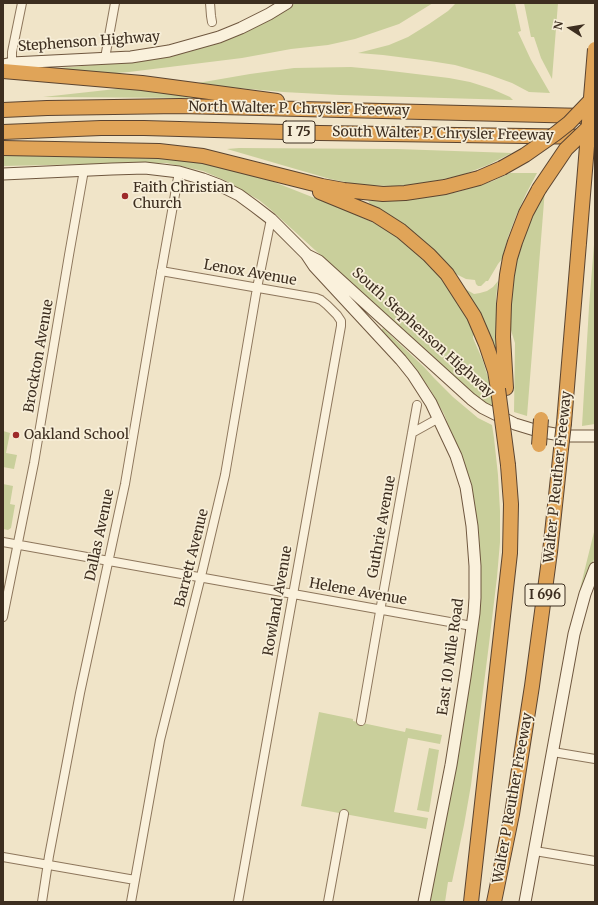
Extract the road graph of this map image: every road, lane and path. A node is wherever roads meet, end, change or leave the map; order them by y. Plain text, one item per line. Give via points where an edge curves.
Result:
1 (22, 3) edge
2 (115, 3) edge
3 (210, 3) edge
4 (286, 3) edge
5 (212, 22) dead end
6 (595, 49) edge
7 (105, 58) junction
8 (6, 66) edge
9 (595, 95) edge
10 (3, 110) edge
11 (344, 110) junction
12 (595, 116) edge
13 (595, 121) edge
14 (3, 132) edge
15 (595, 137) edge
16 (3, 148) edge
17 (84, 170) junction
18 (179, 172) junction
19 (274, 173) junction
20 (3, 174) edge
21 (271, 219) junction
22 (306, 254) junction
23 (161, 271) junction
24 (258, 288) junction
25 (330, 308) joint
26 (502, 389) junction
27 (417, 405) dead end
28 (439, 418) junction
29 (541, 419) dead end
30 (412, 433) junction
31 (595, 436) edge
32 (539, 445) dead end
33 (3, 542) edge
34 (18, 544) junction
35 (108, 560) junction
36 (594, 573) edge
37 (201, 577) junction
38 (293, 593) junction
39 (380, 609) junction
40 (3, 617) edge
41 (472, 626) junction
42 (361, 721) dead end
43 (553, 752) junction
44 (595, 759) edge
45 (344, 814) dead end
46 (535, 851) junction
47 (3, 857) edge
48 (595, 861) edge
49 (48, 865) junction
50 (135, 880) junction
51 (42, 902) edge
52 (131, 902) edge
53 (238, 902) edge
54 (328, 902) edge
55 (424, 902) edge
56 (471, 902) edge
57 (494, 902) edge
58 (525, 902) edge

1 - 8 street via 12,52
2 - 7 street
3 - 5 street
4 - 7 main road, Stephenson Highway via 241,28 196,44 153,54
6 - 57 highway, Walter P Reuther Freeway / I 696, bridge via 564,423 550,552 512,814
7 - 8 main road, Stephenson Highway
8 - 11 highway
9 - 19 highway, bridge via 569,123 530,151 479,178 445,187 383,194 322,186
10 - 11 highway, North Walter P. Chrysler Freeway / I 75 via 180,106
11 - 12 highway, North Walter P. Chrysler Freeway / I 75
13 - 26 highway, bridge via 566,149 539,189 515,242 510,258 504,304
14 - 15 highway, South Walter P. Chrysler Freeway / I 75 via 144,128
16 - 19 highway via 159,151 203,156
17 - 18 main road, South Stephenson Highway via 145,168
17 - 20 main road, South Stephenson Highway
17 - 34 street, Brockton Avenue
18 - 21 main road, South Stephenson Highway via 232,191
18 - 23 street, Dallas Avenue
19 - 26 highway via 376,215 401,231 429,255 447,274 474,316
21 - 22 main road, South Stephenson Highway
21 - 24 street, Barrett Avenue
22 - 28 main road, South Stephenson Highway via 314,266 401,360 426,394
22 - 31 main road, South Stephenson Highway via 319,260 471,400 483,408 515,424 538,431 566,436
23 - 24 street, Lenox Avenue
23 - 35 street, Dallas Avenue via 125,484
24 - 25 street, Lenox Avenue via 316,298
24 - 37 street, Barrett Avenue via 225,475
25 - 38 street, Rowland Avenue via 338,315 341,326
26 - 56 highway, bridge via 510,504 510,553
27 - 30 street, Guthrie Avenue
28 - 30 street
28 - 41 main road, East 10 Mile Road via 466,487 475,566
29 - 32 highway, Walter P Reuther Freeway, bridge
30 - 39 street, Guthrie Avenue
33 - 34 street, Helene Avenue
34 - 35 street, Helene Avenue
34 - 40 street, Brockton Avenue
35 - 37 street, Helene Avenue
35 - 49 street, Dallas Avenue
36 - 43 main road via 585,594 574,634
37 - 38 street, Helene Avenue
37 - 50 street, Barrett Avenue via 160,740
38 - 39 street, Helene Avenue
38 - 53 street, Rowland Avenue
39 - 41 street, Helene Avenue
39 - 42 street, Guthrie Avenue
41 - 55 main road, East 10 Mile Road via 451,765
43 - 44 street
43 - 46 main road
45 - 54 street
46 - 48 street
46 - 58 main road
47 - 49 street
49 - 50 street
49 - 51 street, Dallas Avenue
50 - 52 street, Barrett Avenue

